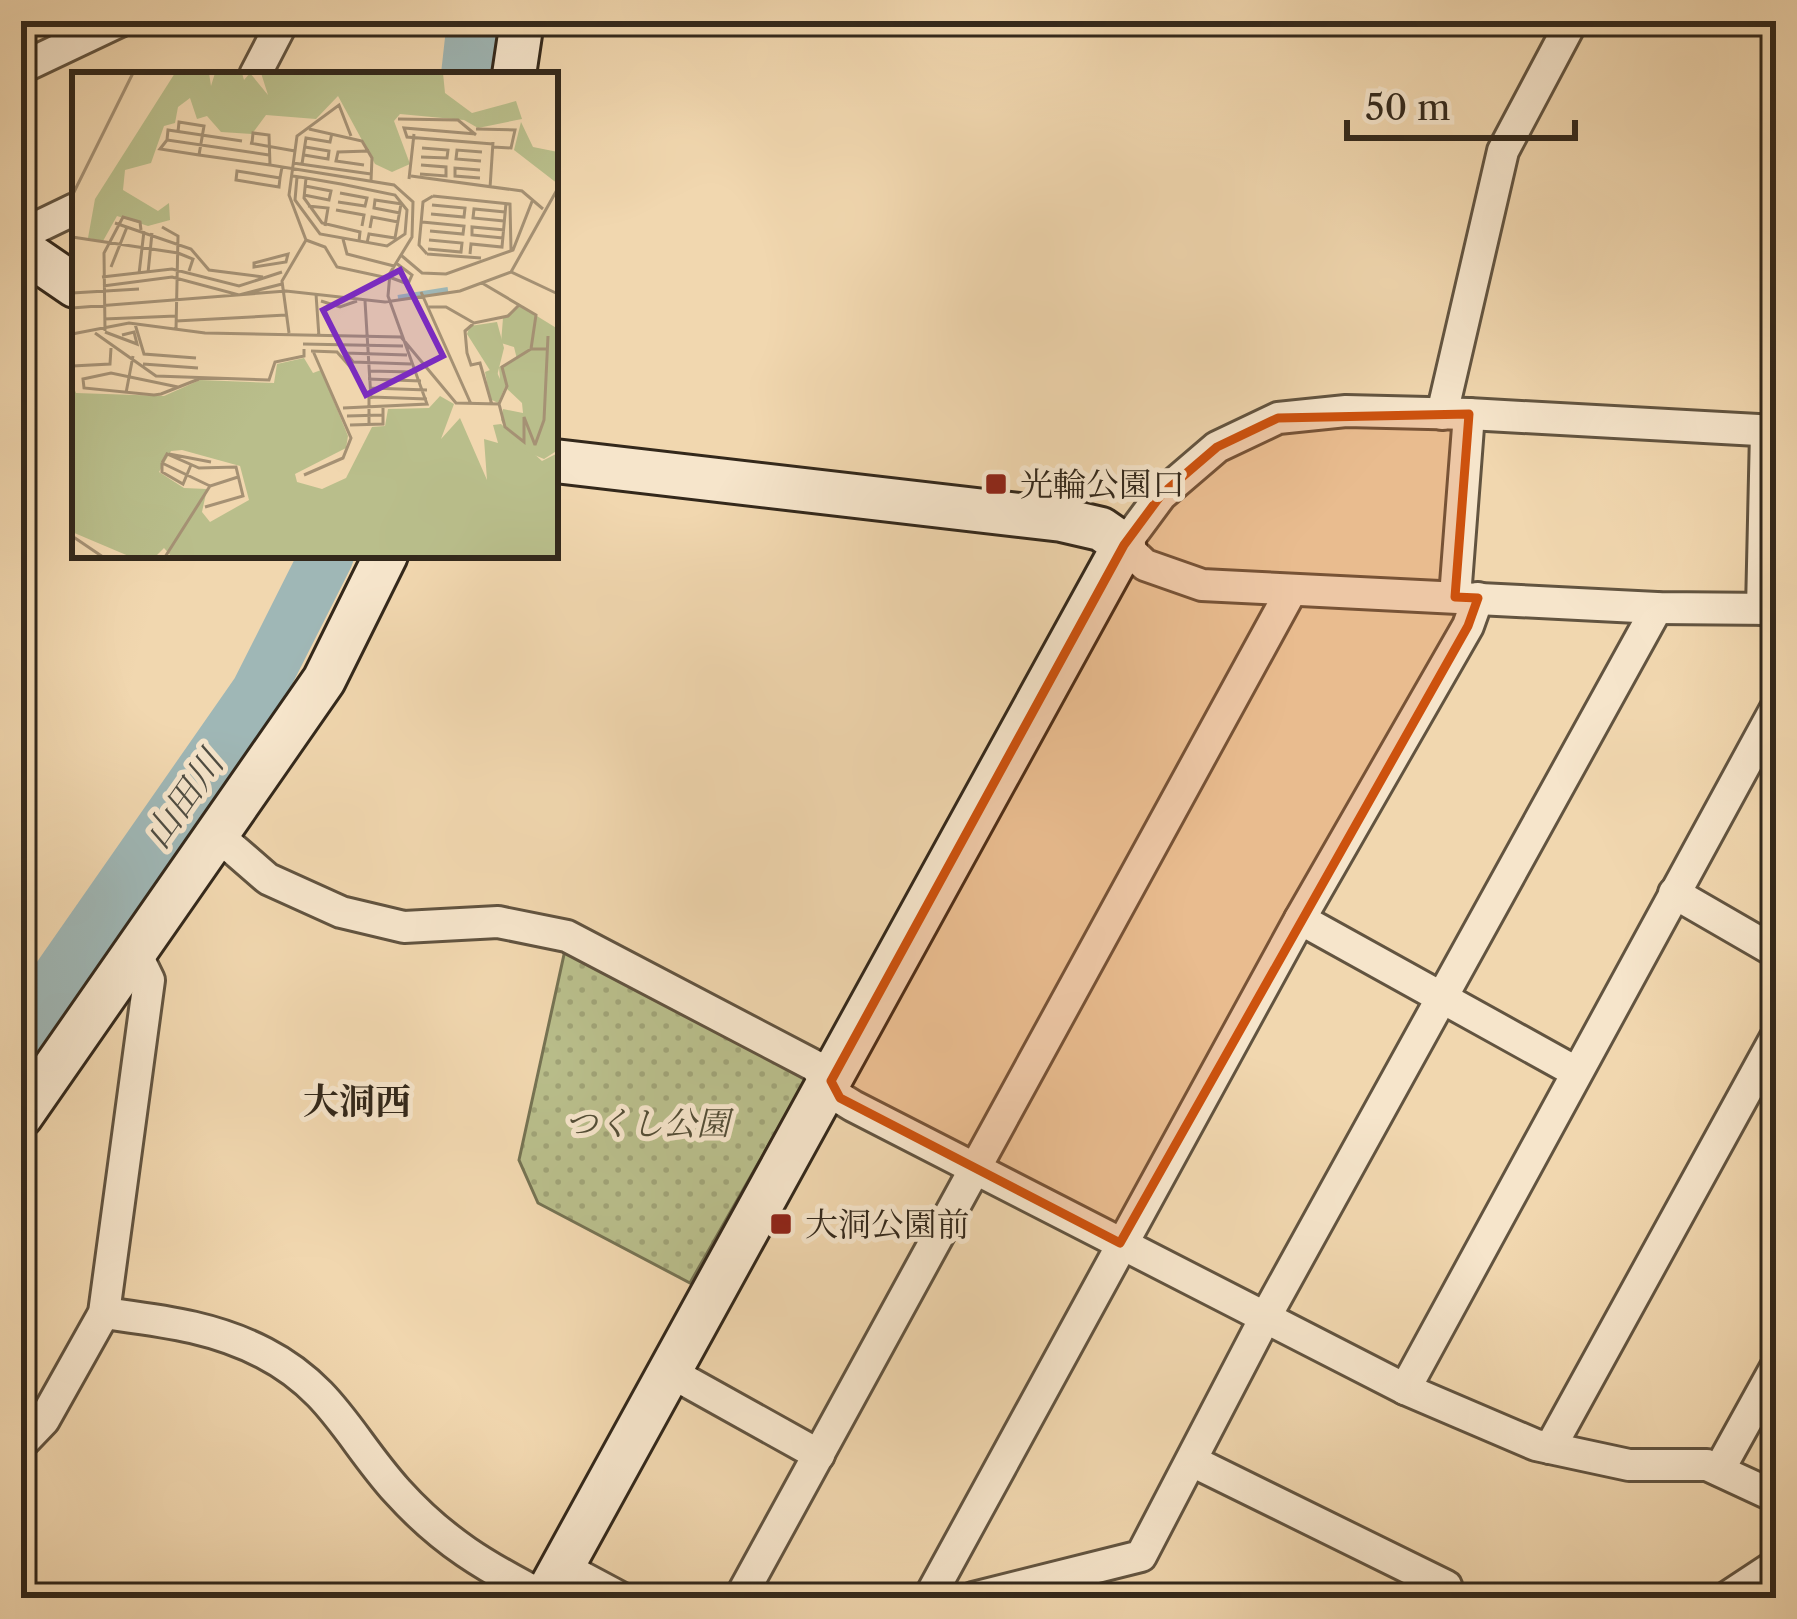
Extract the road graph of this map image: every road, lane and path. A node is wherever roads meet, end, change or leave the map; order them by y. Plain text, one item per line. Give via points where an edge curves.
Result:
1 (120, 21) edge
2 (283, 21) edge
3 (522, 21) edge
4 (1572, 21) edge
5 (21, 68) edge
6 (257, 72) edge
7 (514, 72) edge
8 (72, 211) edge
9 (22, 247) edge
10 (72, 284) edge
11 (1455, 414) junction
12 (1771, 431) edge
13 (558, 461) edge
14 (1124, 545) junction
15 (385, 558) edge
16 (1291, 591) junction
17 (1467, 598) junction
18 (1657, 608) junction
19 (1769, 609) edge
20 (1776, 708) edge
21 (216, 834) junction
22 (1674, 893) junction
23 (1300, 919) junction
24 (134, 949) junction
25 (1776, 952) edge
26 (1441, 997) junction
27 (1776, 1037) edge
28 (1576, 1072) junction
29 (831, 1081) junction
30 (21, 1116) edge
31 (976, 1169) junction
32 (1120, 1244) junction
33 (104, 1313) junction
34 (1266, 1316) junction
35 (1776, 1367) edge
36 (670, 1372) junction
37 (1405, 1389) junction
38 (21, 1444) edge
39 (1550, 1448) junction
40 (819, 1455) junction
41 (1192, 1461) junction
42 (1718, 1470) junction
43 (1776, 1497) edge
44 (1776, 1565) edge
45 (551, 1588) edge
46 (621, 1598) edge
47 (740, 1598) edge
48 (928, 1598) edge
49 (973, 1598) edge
50 (1446, 1598) edge
51 (1726, 1598) edge

1 - 5 street
2 - 6 street
3 - 7 street
4 - 11 street via 1503,152
8 - 9 street
9 - 10 street
11 - 12 street
11 - 14 street via 1278,418 1217,447 1161,495
11 - 17 street
12 - 19 street
13 - 14 street via 1062,520
14 - 16 street via 1145,565 1202,585
14 - 29 street
15 - 21 street via 324,680
16 - 17 street
16 - 31 street
17 - 18 street
17 - 23 street via 1468,626
18 - 19 street
18 - 26 street
20 - 22 street
21 - 24 street
21 - 29 street via 268,879 341,912 404,927 498,922 567,936 729,1018
22 - 25 street
22 - 28 street
23 - 26 street
23 - 32 street
24 - 30 street
24 - 33 street via 149,980
26 - 28 street
26 - 34 street
27 - 39 street
28 - 37 street
29 - 31 street via 840,1098
29 - 36 street
31 - 32 street
31 - 40 street
32 - 34 street
32 - 48 street
33 - 38 street via 44,1420
33 - 45 street via 203,1326 268,1355 335,1405 395,1489 461,1554
34 - 37 street
34 - 41 street
35 - 42 street
36 - 40 street
36 - 45 street
37 - 39 street
39 - 42 street via 1629,1465
40 - 47 street
41 - 49 street via 1141,1556
41 - 50 street via 1446,1586
42 - 43 street
44 - 51 street
45 - 46 street

